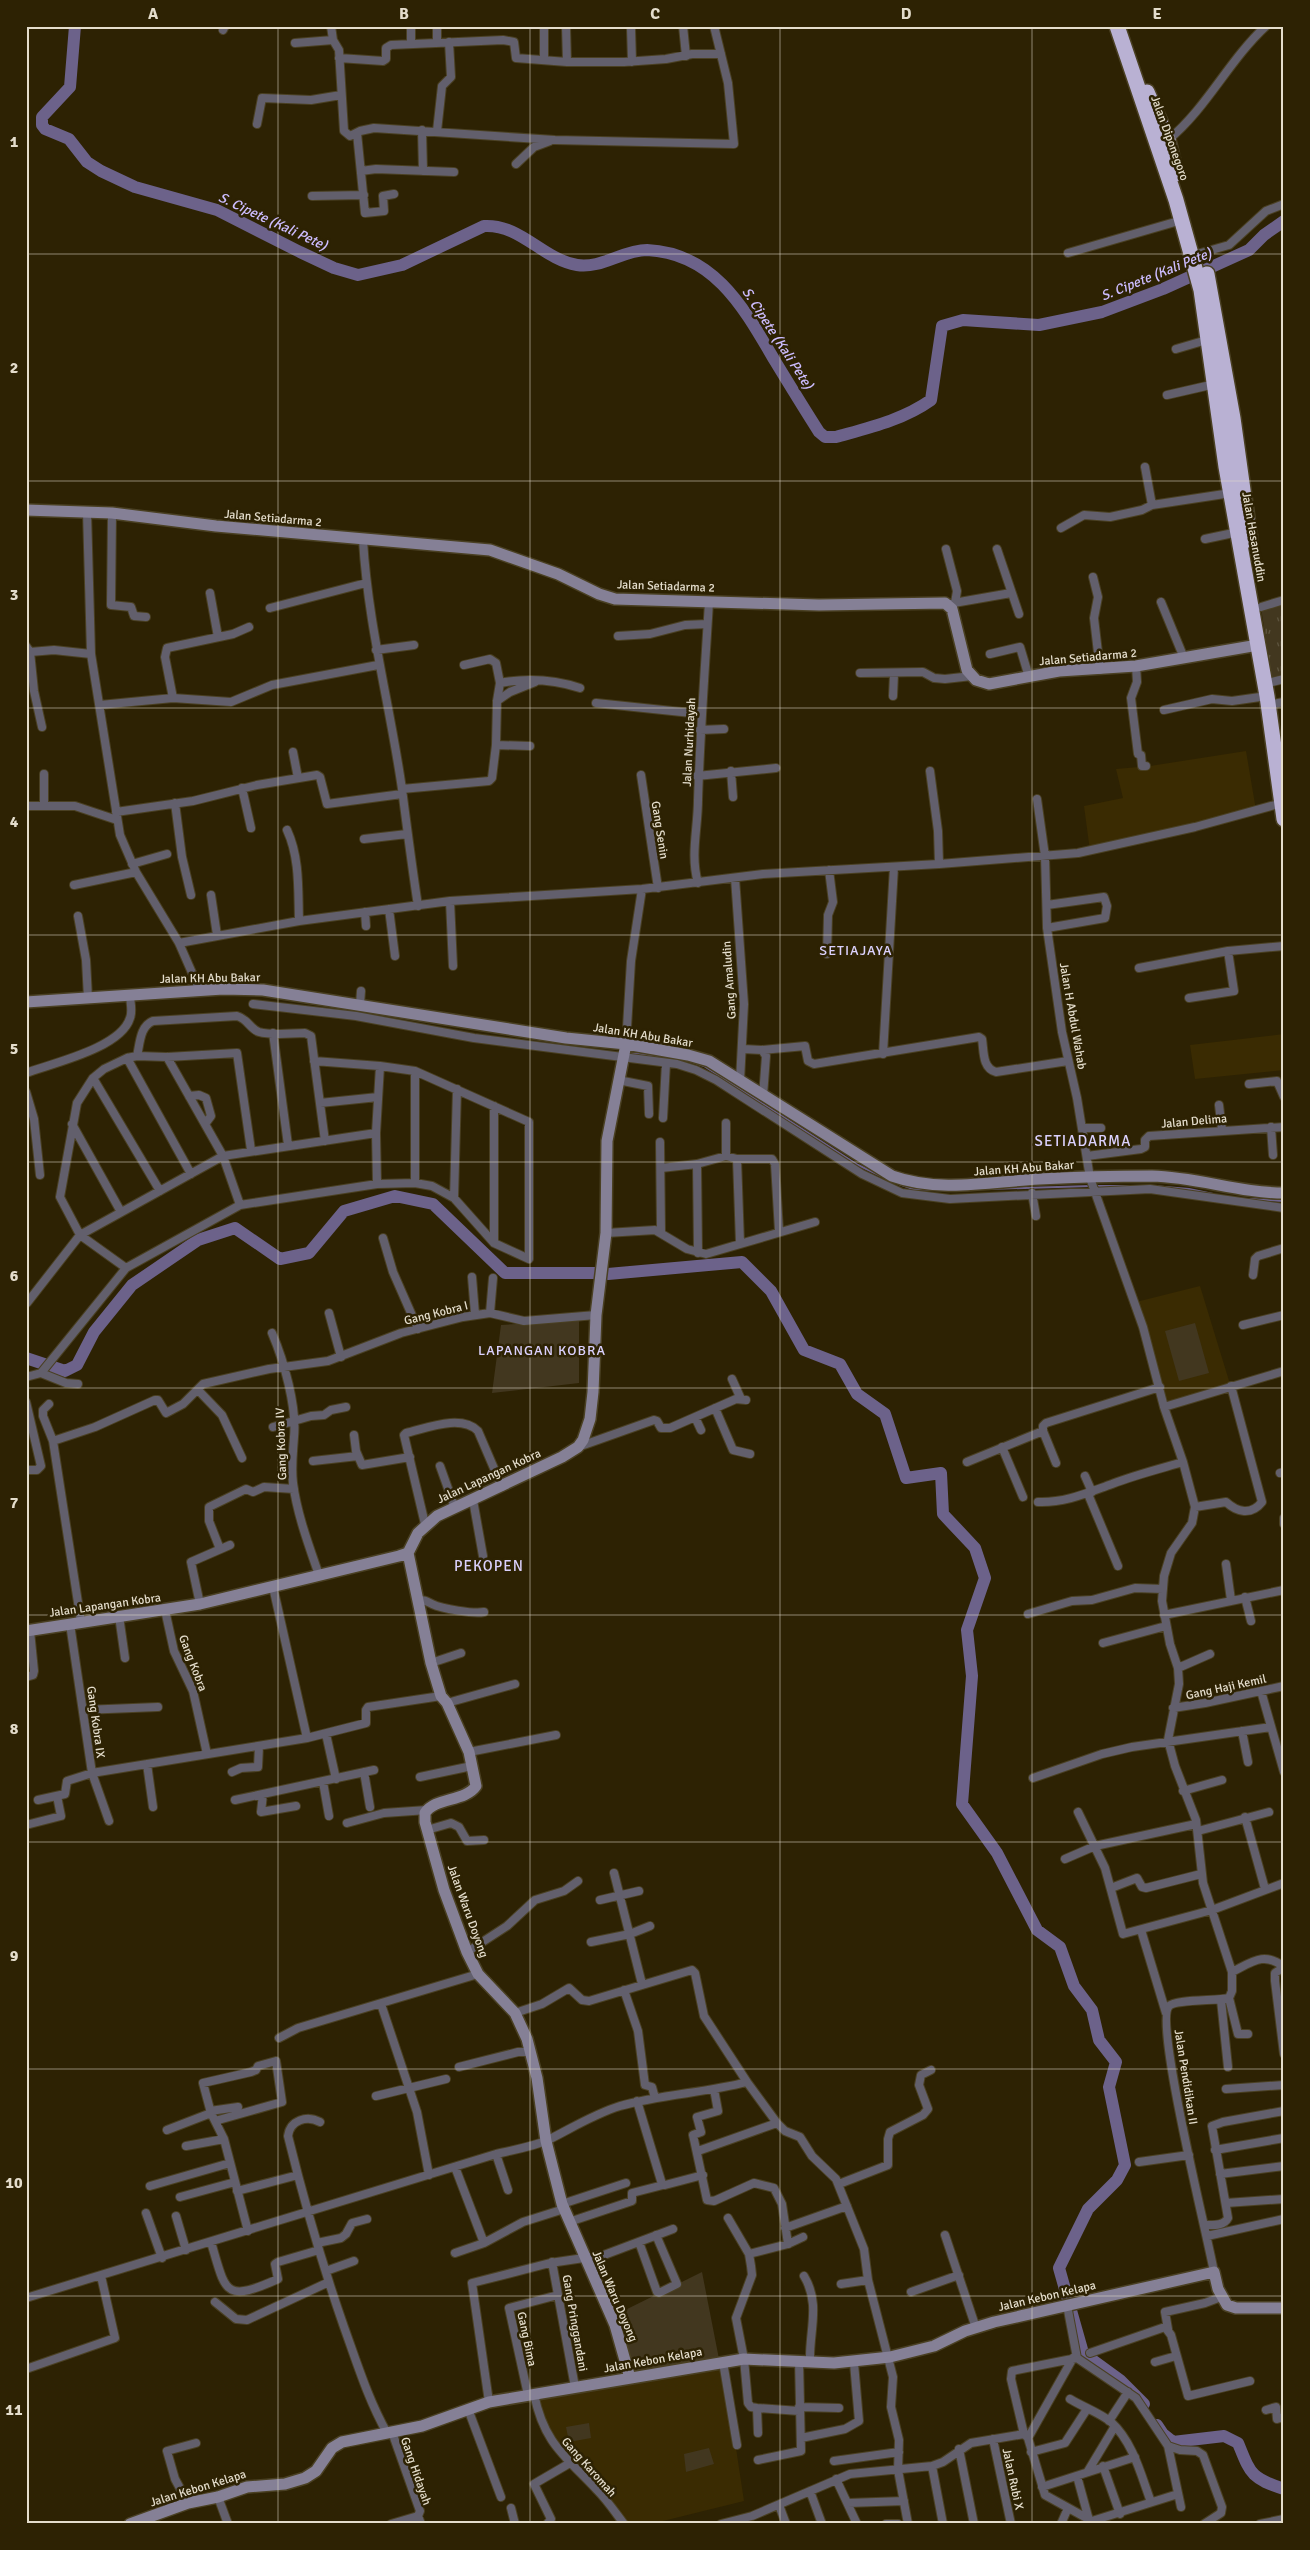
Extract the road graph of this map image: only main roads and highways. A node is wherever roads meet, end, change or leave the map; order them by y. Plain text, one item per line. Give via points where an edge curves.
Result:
1 (1117, 26) edge
2 (1125, 26) edge
3 (1162, 142) junction
4 (1200, 257) joint
5 (1206, 292) junction
6 (1276, 693) edge
7 (1284, 780) edge
8 (1284, 819) edge

1 - 3 highway, Jalan Diponegoro
2 - 3 highway, Jalan Diponegoro
3 - 4 highway, Jalan Diponegoro
4 - 5 highway, Jalan Hasanuddin
5 - 6 highway, Jalan Hasanuddin
5 - 6 highway, Jalan Hasanuddin via 1231,492 1258,645
6 - 7 highway, Jalan Hasanuddin
6 - 8 highway, Jalan Hasanuddin

